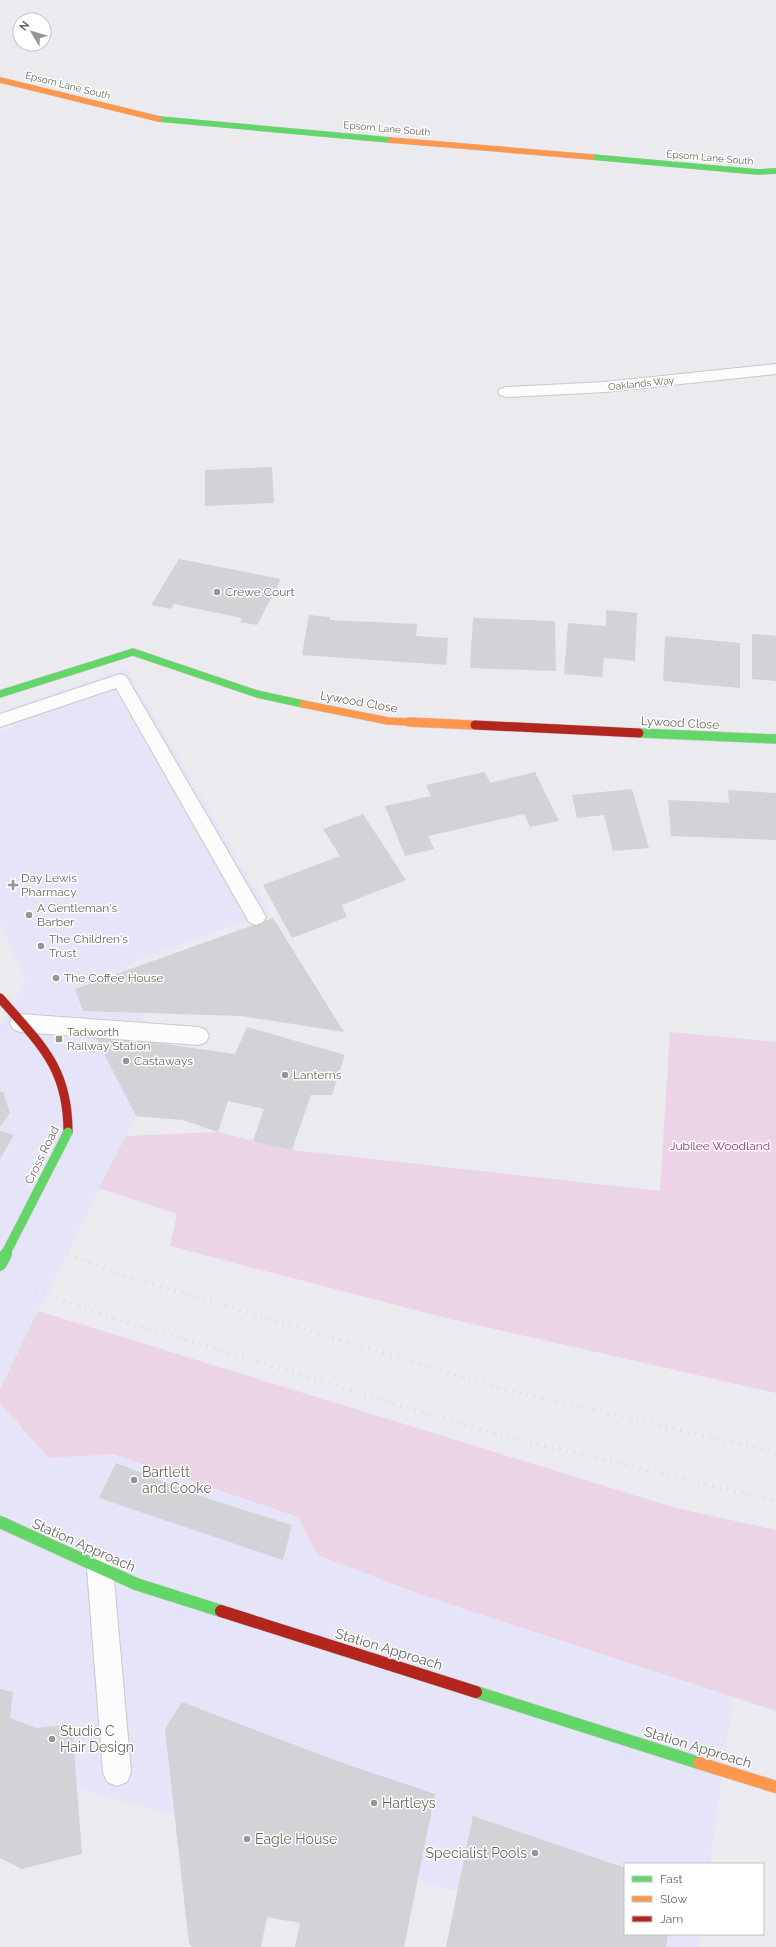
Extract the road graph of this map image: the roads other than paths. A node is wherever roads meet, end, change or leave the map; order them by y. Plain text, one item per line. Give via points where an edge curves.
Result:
1 (0, 80) edge
2 (776, 171) edge
3 (776, 369) edge
4 (506, 392) dead end
5 (0, 694) edge
6 (0, 721) edge
7 (776, 739) edge
8 (256, 917) dead end
9 (0, 998) edge
10 (20, 1023) junction
11 (199, 1036) dead end
12 (0, 1265) edge
13 (0, 1522) edge
14 (100, 1568) junction
15 (117, 1772) dead end
16 (776, 1787) edge

1 - 2 street, Epsom Lane South via 156,119 758,172
3 - 4 street, Oaklands Way via 605,387
5 - 7 street, Lywood Close via 133,652 257,694 388,721
6 - 8 lane via 120,680
9 - 10 street, Cross Road
10 - 11 lane
10 - 12 street, Cross Road, bridge via 49,1055 64,1084 70,1120 68,1132
13 - 14 street, Station Approach
14 - 15 lane
14 - 16 street, Station Approach via 136,1584

